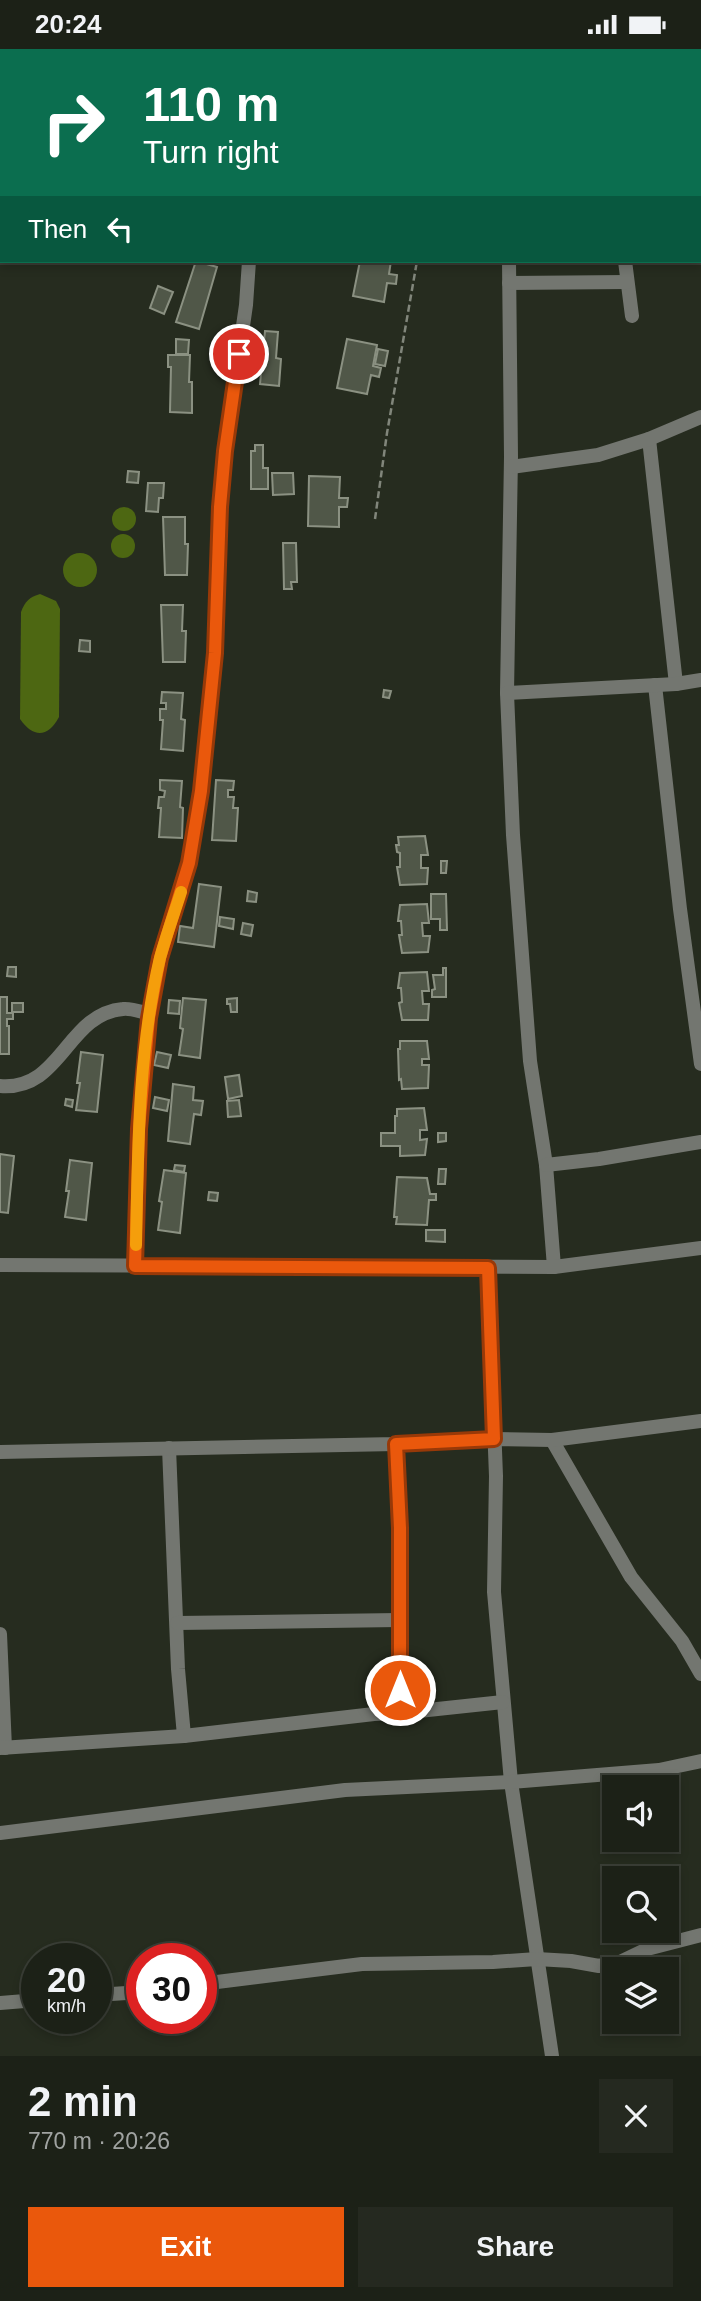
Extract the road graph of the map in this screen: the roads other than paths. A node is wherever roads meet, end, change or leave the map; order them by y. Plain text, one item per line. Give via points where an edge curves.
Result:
1 (249, 263) edge
2 (509, 263) edge
3 (625, 263) edge
4 (627, 282) junction
5 (509, 283) junction
6 (632, 316) dead end
7 (701, 417) edge
8 (649, 439) junction
9 (511, 467) junction
10 (701, 680) edge
11 (676, 684) junction
12 (655, 685) junction
13 (507, 693) junction
14 (150, 1014) junction
15 (701, 1064) edge
16 (0, 1086) edge
17 (701, 1142) edge
18 (546, 1165) junction
19 (701, 1248) edge
20 (0, 1265) edge
21 (135, 1266) junction
22 (554, 1267) junction
23 (488, 1268) junction
24 (701, 1421) edge
25 (494, 1439) junction
26 (552, 1440) junction
27 (396, 1444) junction
28 (169, 1448) junction
29 (0, 1452) edge
30 (399, 1620) junction
31 (177, 1623) junction
32 (0, 1634) edge
33 (1, 1660) edge
34 (701, 1674) edge
35 (503, 1702) junction
36 (400, 1713) junction
37 (184, 1736) junction
38 (3, 1748) edge
39 (701, 1761) edge
40 (511, 1782) junction
41 (0, 1833) edge
42 (701, 1935) edge
43 (537, 1959) junction
44 (217, 1982) edge
45 (21, 2001) edge
46 (0, 2003) edge
47 (552, 2056) edge

1 - 14 street via 225,451 215,653 201,791 189,863 160,958
2 - 5 street
3 - 4 street
4 - 5 street
4 - 6 street
5 - 9 street
7 - 8 street
8 - 9 street via 598,455
8 - 11 street
9 - 13 street
10 - 11 street
11 - 12 street
12 - 13 street
12 - 15 street
13 - 18 street via 530,1061
14 - 16 street via 124,1009 105,1014 83,1027 36,1080
14 - 21 street via 139,1129
17 - 18 street
18 - 22 street
19 - 22 street
20 - 21 street
21 - 23 street
22 - 23 street
23 - 25 street
24 - 26 street
25 - 26 street
25 - 27 street
25 - 35 street via 494,1592
26 - 34 street via 631,1577 682,1641
27 - 28 street
27 - 30 street
28 - 29 street
28 - 31 street
30 - 31 street
30 - 36 street
31 - 37 street
32 - 33 street
33 - 38 street
35 - 36 street
35 - 40 street
36 - 37 street
37 - 38 street
39 - 40 street via 659,1770
40 - 41 street via 345,1790
40 - 43 street
42 - 43 street via 599,1966
43 - 44 street via 362,1964
43 - 47 street
45 - 46 street

